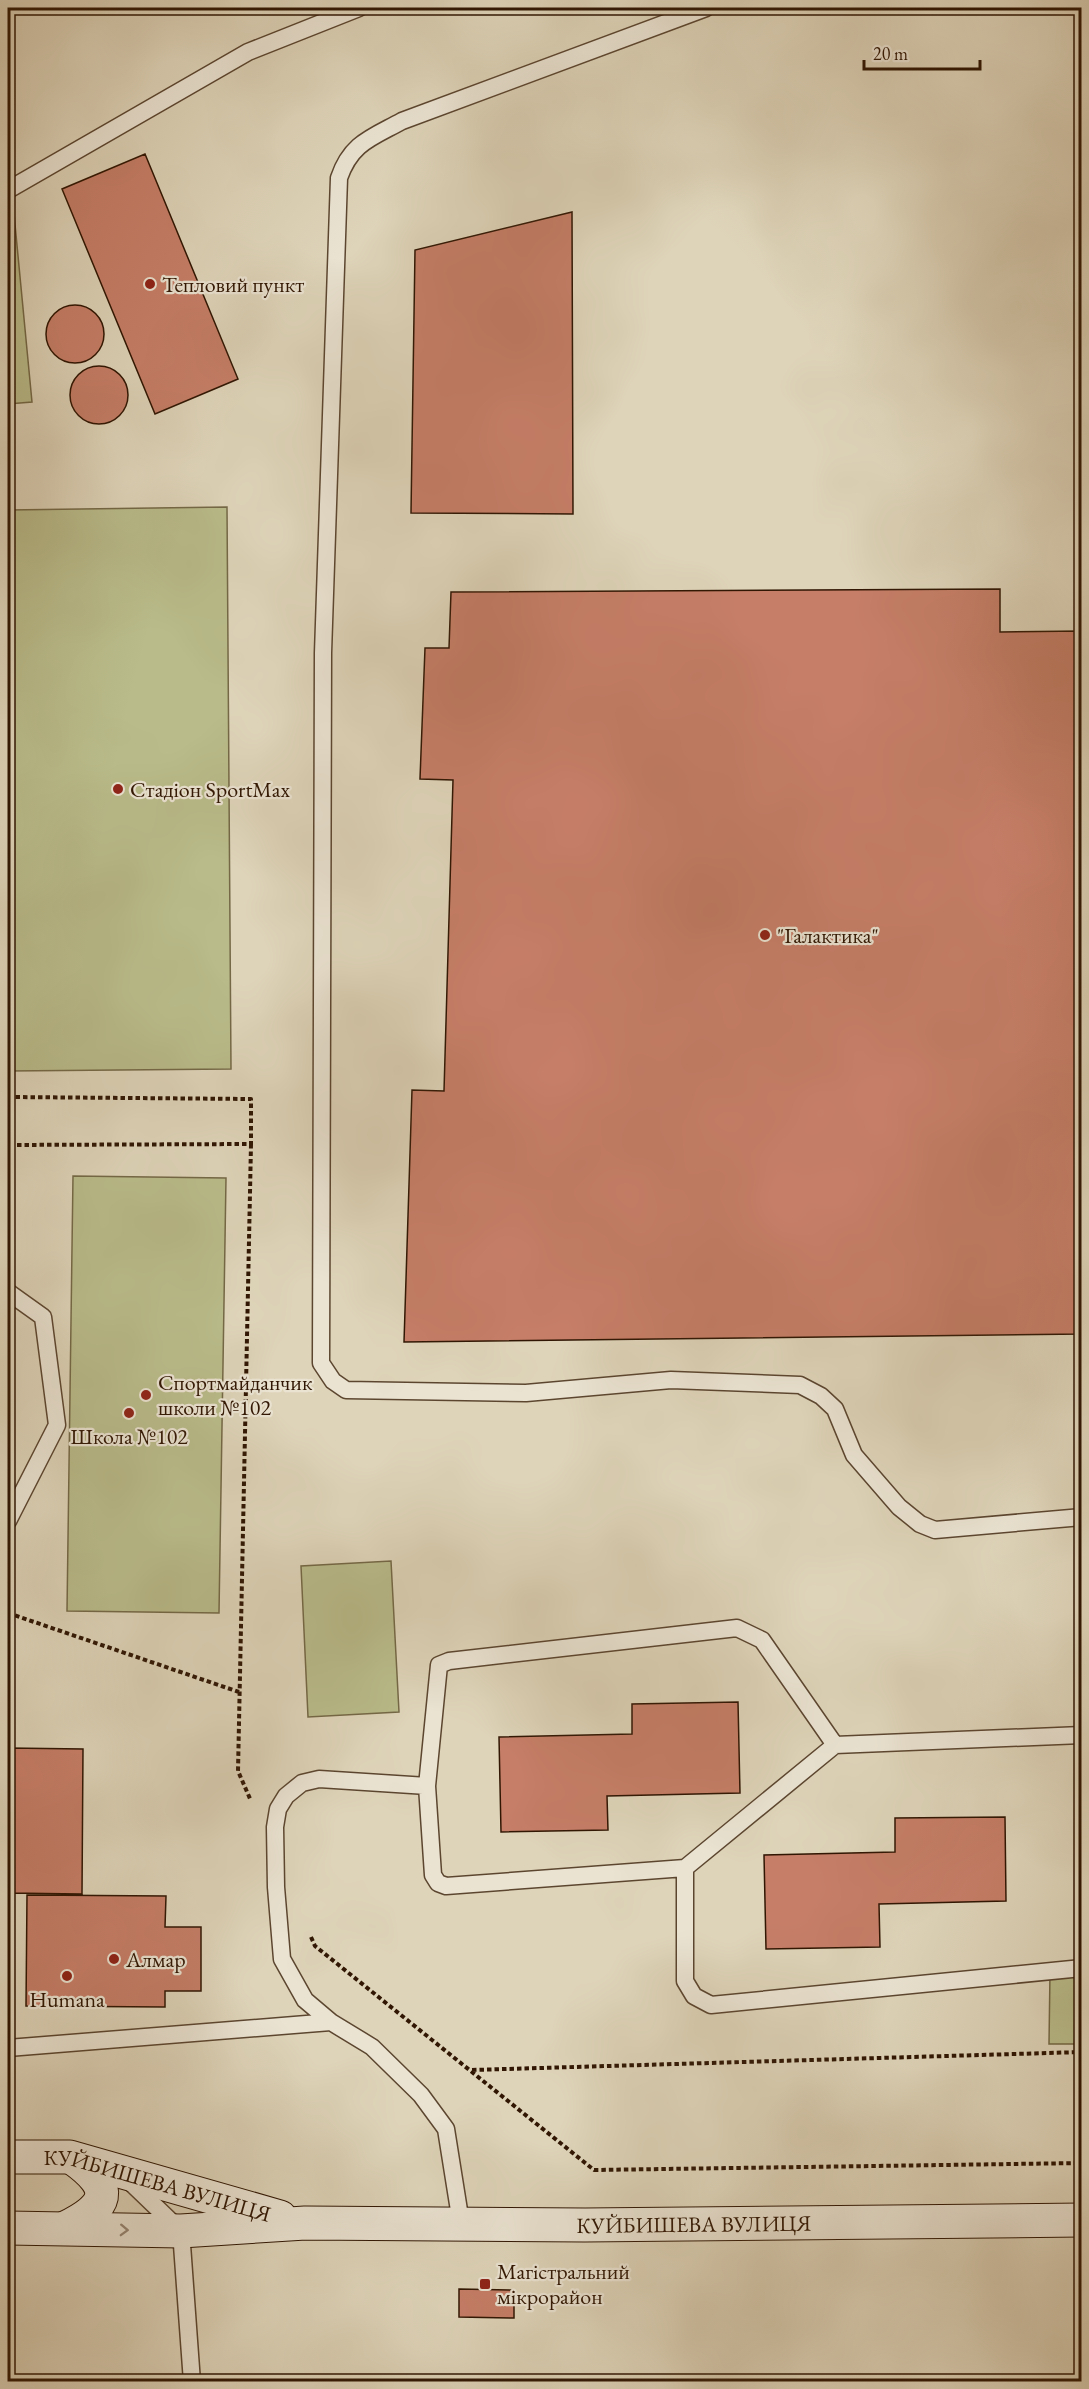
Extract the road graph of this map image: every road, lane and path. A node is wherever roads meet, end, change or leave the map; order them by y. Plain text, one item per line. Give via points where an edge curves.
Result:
1 (358, 8) edge
2 (706, 8) edge
3 (8, 190) edge
4 (8, 1097) edge
5 (250, 1144) junction
6 (8, 1145) edge
7 (8, 1292) edge
8 (1082, 1517) edge
9 (8, 1521) edge
10 (8, 1613) edge
11 (239, 1692) junction
12 (1082, 1735) edge
13 (835, 1745) junction
14 (427, 1786) junction
15 (252, 1803) dead end
16 (685, 1868) junction
17 (310, 1936) dead end
18 (1082, 1968) edge
19 (331, 2022) junction
20 (8, 2048) edge
21 (1082, 2052) edge
22 (472, 2070) junction
23 (8, 2157) edge
24 (70, 2157) junction
25 (1082, 2163) edge
26 (122, 2174) junction
27 (1082, 2220) edge
28 (304, 2223) junction
29 (461, 2223) junction
30 (8, 2228) edge
31 (65, 2228) junction
32 (181, 2231) junction
33 (192, 2382) edge

1 - 3 lane via 248,52
2 - 8 lane via 402,121 358,146 346,159 339,178 323,653 321,1363 333,1381 346,1390 526,1393 671,1380 800,1385 835,1409 854,1455 899,1507 920,1524 935,1530
4 - 5 path via 251,1099
5 - 6 path
5 - 11 path
7 - 9 lane via 43,1317 57,1425
10 - 11 path
11 - 15 path via 238,1771
12 - 13 lane
13 - 14 lane via 762,1640 737,1628 440,1665
13 - 16 lane
14 - 16 lane via 433,1875 446,1886
14 - 19 lane via 319,1779 302,1783 278,1809 276,1887 282,1959 305,2000
16 - 18 lane via 685,1981 694,1996 711,2005
17 - 22 path via 315,1946
19 - 20 lane
19 - 29 lane via 372,2047 421,2095 446,2129
21 - 22 path
22 - 25 path via 594,2170
23 - 24 main road, КУЙБИШЕВА ВУЛИЦЯ
24 - 26 main road, КУЙБИШЕВА ВУЛИЦЯ
24 - 31 main road via 95,2175 102,2190 99,2206
26 - 28 main road, КУЙБИШЕВА ВУЛИЦЯ
26 - 32 lane
27 - 29 main road, КУЙБИШЕВА ВУЛИЦЯ
28 - 29 main road, КУЙБИШЕВА ВУЛИЦЯ
28 - 32 main road, КУЙБИШЕВА ВУЛИЦЯ
30 - 31 main road, КУЙБИШЕВА ВУЛИЦЯ
31 -> 32 main road, КУЙБИШЕВА ВУЛИЦЯ
32 - 33 lane

